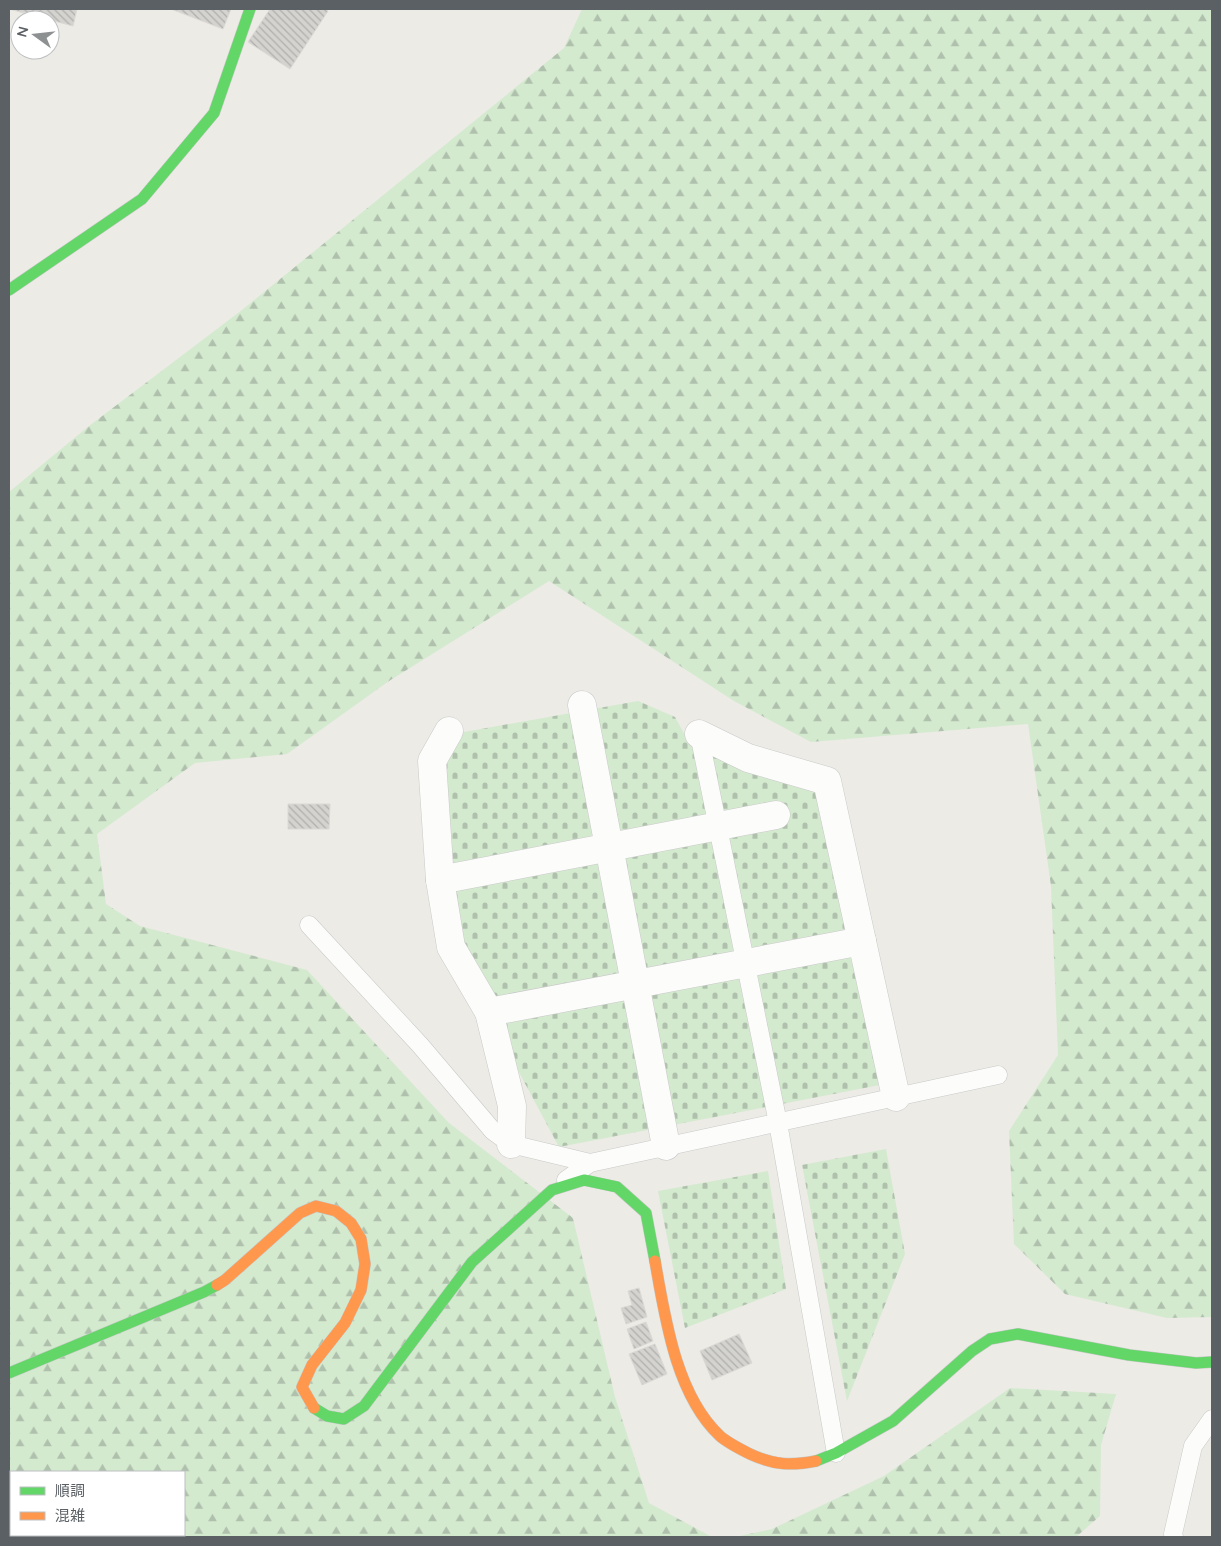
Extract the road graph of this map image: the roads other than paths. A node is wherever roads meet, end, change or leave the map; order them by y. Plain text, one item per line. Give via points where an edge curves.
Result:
1 (250, 9) edge
2 (9, 290) edge
3 (582, 704) dead end
4 (449, 731) dead end
5 (699, 734) joint
6 (776, 815) dead end
7 (718, 827) junction
8 (609, 848) junction
9 (440, 880) junction
10 (310, 925) dead end
11 (862, 941) junction
12 (635, 984) junction
13 (489, 1012) junction
14 (998, 1076) dead end
15 (896, 1097) junction
16 (778, 1123) junction
17 (512, 1144) junction
18 (666, 1146) junction
19 (590, 1163) junction
20 (552, 1190) junction
21 (1212, 1362) edge
22 (9, 1373) edge
23 (1212, 1418) edge
24 (836, 1453) junction
25 (1174, 1537) edge

1 - 2 street via 214,113 142,199
3 - 8 street
4 - 9 street via 432,760
5 - 7 lane
5 - 11 street via 748,758 827,781
6 - 7 street
7 - 8 street
7 - 16 lane
8 - 9 street
8 - 12 street
9 - 13 street via 451,947
10 - 17 lane via 420,1044 493,1131
11 - 12 street
11 - 15 street
12 - 13 street
12 - 18 street
13 - 17 street via 512,1106
14 - 15 lane
15 - 16 lane
16 - 18 lane
16 - 24 lane
17 - 19 lane
18 - 19 lane
19 - 20 lane
20 - 22 street via 472,1262 364,1406 344,1419 325,1416 310,1406 302,1387 312,1365 345,1323 361,1290 365,1264 361,1239 351,1223 336,1211 316,1206 300,1213 225,1280 204,1292
20 - 24 street via 584,1180 617,1187 646,1213 668,1335 690,1395 721,1437 744,1452 788,1465 815,1461
21 - 24 street via 1129,1356 1018,1334 990,1339 893,1421
23 - 25 lane via 1193,1446 1172,1534

